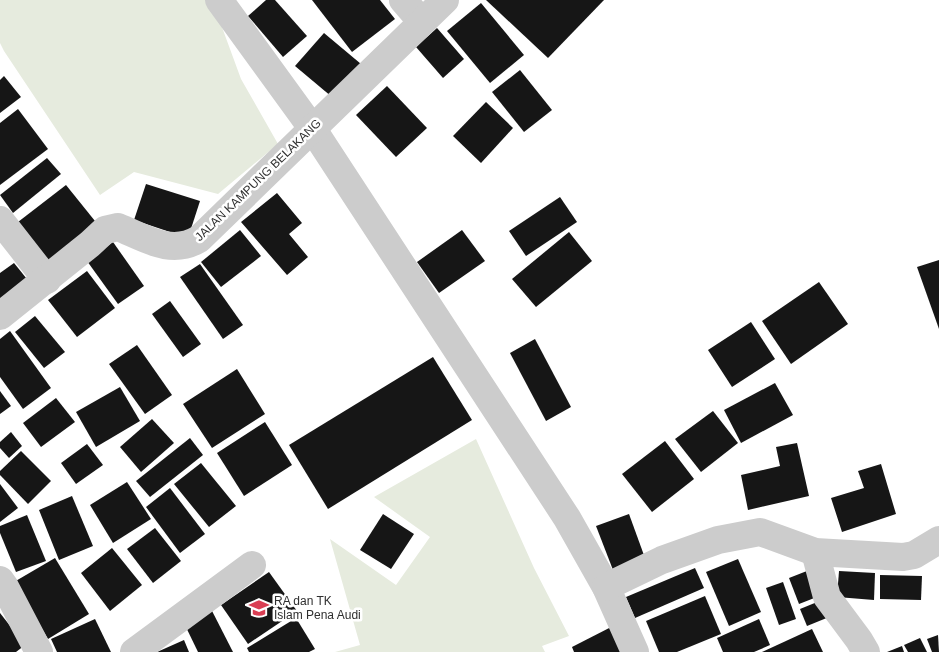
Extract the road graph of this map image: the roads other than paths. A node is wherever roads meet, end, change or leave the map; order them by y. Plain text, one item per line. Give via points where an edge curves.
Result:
1 (219, 0) edge
2 (403, 0) edge
3 (445, 0) edge
4 (422, 22) junction
5 (312, 128) junction
6 (0, 220) edge
7 (47, 280) junction
8 (0, 316) edge
9 (939, 540) edge
10 (815, 552) junction
11 (252, 565) dead end
12 (0, 580) edge
13 (606, 587) junction
14 (39, 652) edge
15 (134, 652) edge
16 (635, 652) edge
17 (866, 652) edge

1 - 5 street
2 - 4 street
3 - 4 street, JALAN KAMPUNG BELAKANG
4 - 5 street, JALAN KAMPUNG BELAKANG
5 - 7 street, JALAN KAMPUNG BELAKANG via 195,242 184,246 165,246 118,227 110,228
5 - 13 street via 567,518
6 - 7 street
7 - 8 street, JALAN KAMPUNG BELAKANG
9 - 10 street via 914,555 903,557
10 - 13 street via 760,532 746,534 718,540 662,560
10 - 17 street via 827,596
11 - 15 street
12 - 14 street
13 - 16 street

